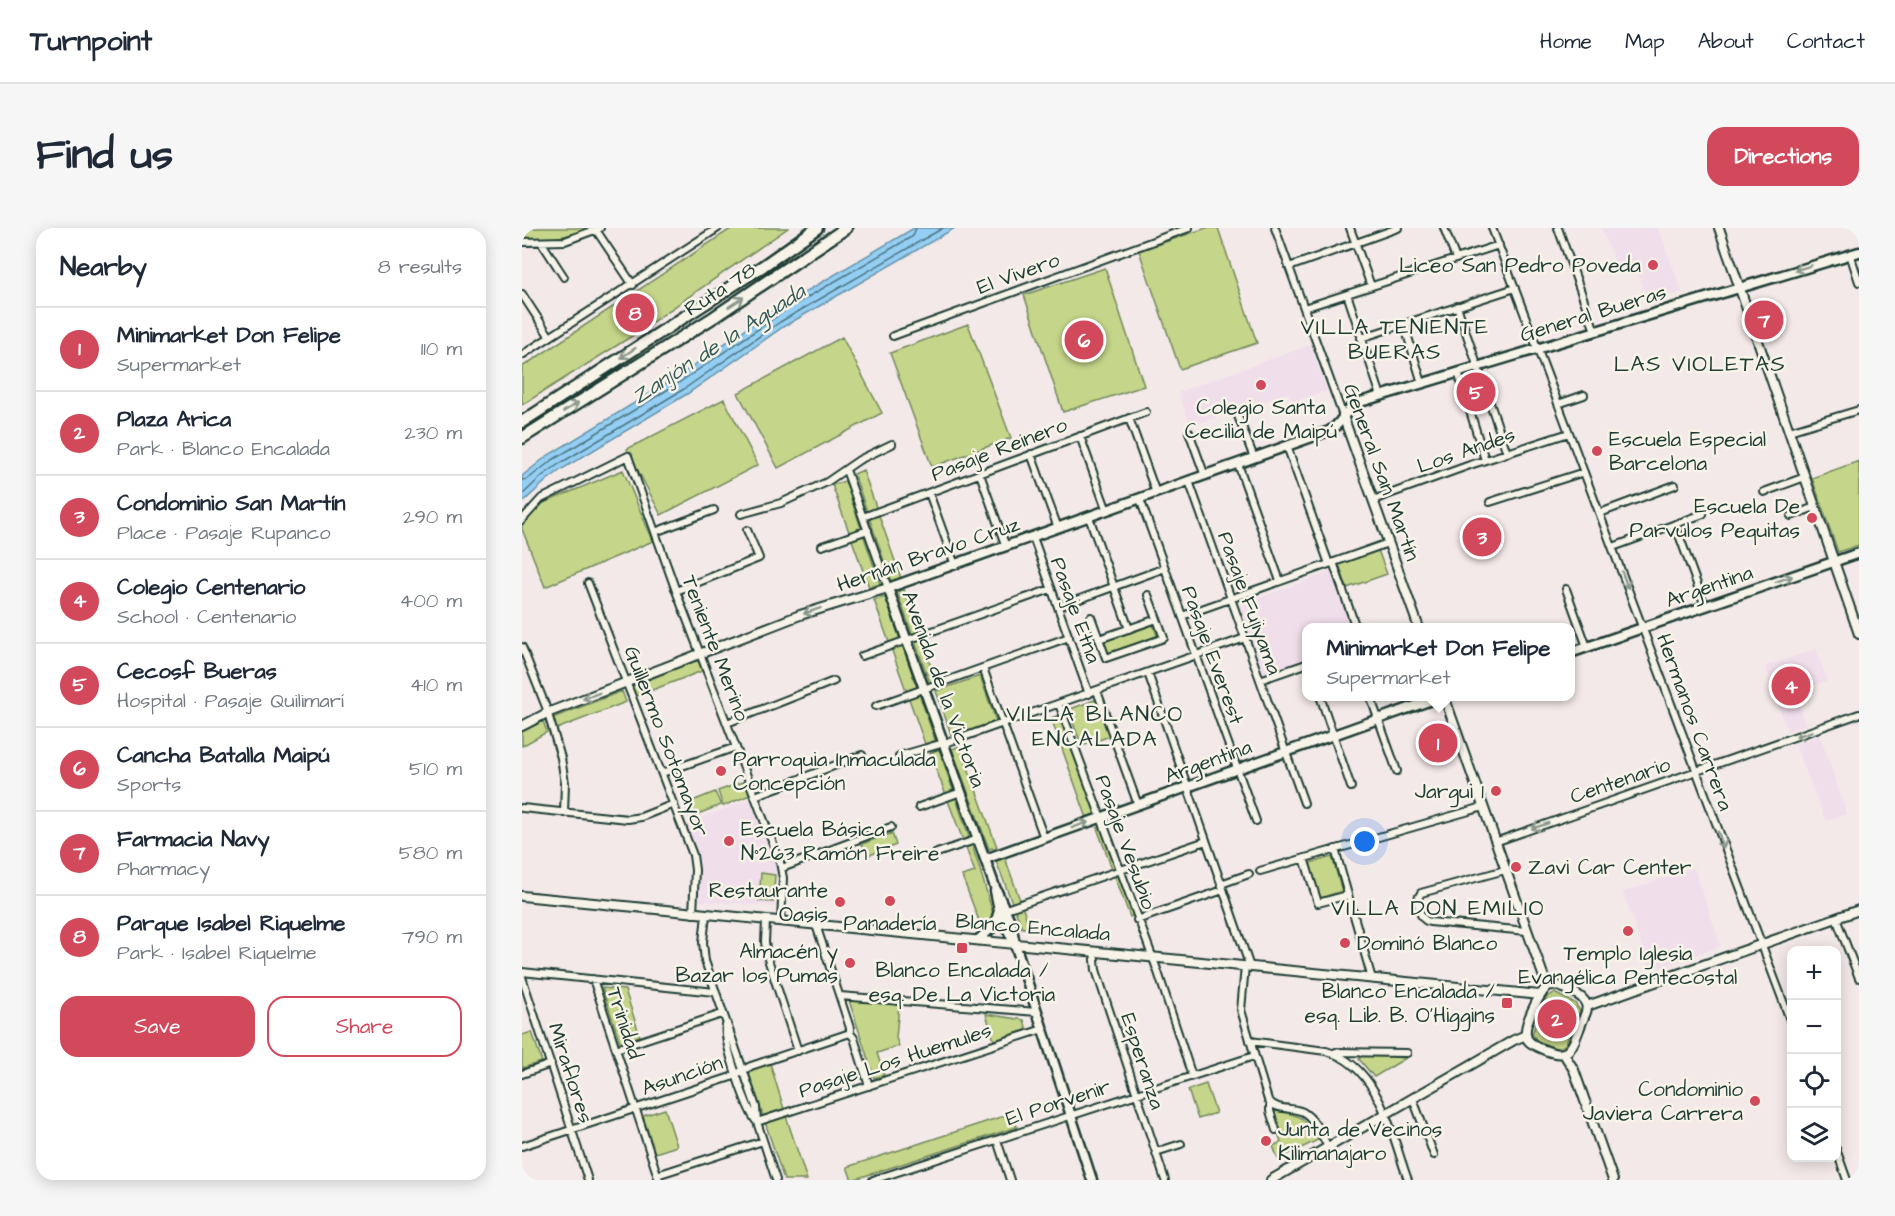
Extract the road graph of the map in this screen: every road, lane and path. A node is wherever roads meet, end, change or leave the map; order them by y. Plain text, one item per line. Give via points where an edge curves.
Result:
1 (718, 228) edge
2 (817, 228) edge
3 (846, 228) edge
4 (1189, 228) edge
5 (1275, 228) edge
6 (1350, 228) edge
7 (1398, 228) edge
8 (1444, 228) edge
9 (1492, 228) edge
10 (1558, 228) edge
11 (1719, 228) edge
12 (598, 229) edge
13 (522, 242) edge
14 (542, 243) junction
15 (1356, 243) junction
16 (1499, 245) junction
17 (1859, 252) edge
18 (1850, 254) junction
19 (1456, 259) junction
20 (1289, 267) junction
21 (564, 277) dead end
22 (1859, 282) edge
23 (633, 285) junction
24 (1371, 286) junction
25 (1515, 288) junction
26 (1740, 288) junction
27 (522, 294) edge
28 (1347, 294) junction
29 (1457, 306) junction
30 (1304, 308) junction
31 (1404, 324) junction
32 (1595, 331) junction
33 (893, 336) dead end
34 (550, 338) junction
35 (1362, 338) junction
36 (1537, 349) junction
37 (522, 355) edge
38 (1478, 367) junction
39 (1458, 372) junction
40 (1422, 383) junction
41 (1584, 395) dead end
42 (1381, 396) junction
43 (1558, 404) junction
44 (1859, 410) edge
45 (1146, 412) dead end
46 (1238, 416) dead end
47 (1343, 416) junction
48 (1129, 418) junction
49 (522, 422) edge
50 (1789, 431) junction
51 (1189, 432) dead end
52 (1569, 433) junction
53 (1080, 436) junction
54 (522, 438) edge
55 (892, 444) dead end
56 (1287, 446) junction
57 (1506, 453) junction
58 (1031, 454) junction
59 (1254, 458) junction
60 (1485, 460) junction
61 (1238, 464) junction
62 (846, 470) junction
63 (1584, 472) junction
64 (980, 474) junction
65 (1205, 476) junction
66 (1802, 478) junction
67 (1189, 481) junction
68 (1675, 485) dead end
69 (1764, 492) dead end
70 (929, 493) junction
71 (1156, 493) junction
72 (1140, 499) junction
73 (1373, 500) junction
74 (1490, 502) dead end
75 (1700, 506) dead end
76 (1815, 507) junction
77 (714, 510) dead end
78 (1107, 511) junction
79 (1599, 513) junction
80 (741, 514) dead end
81 (1791, 516) dead end
82 (863, 517) junction
83 (1089, 517) junction
84 (522, 520) edge
85 (1675, 525) junction
86 (1058, 528) junction
87 (747, 530) dead end
88 (867, 530) junction
89 (655, 532) junction
90 (1033, 537) junction
91 (1388, 543) junction
92 (822, 546) dead end
93 (1006, 547) junction
94 (1612, 548) junction
95 (1859, 553) edge
96 (1834, 561) junction
97 (1331, 563) junction
98 (954, 565) junction
99 (1165, 568) junction
100 (1280, 581) junction
101 (588, 583) dead end
102 (1114, 587) junction
103 (888, 588) junction
104 (1051, 589) junction
105 (1566, 589) dead end
106 (676, 591) junction
107 (1148, 595) dead end
108 (1231, 598) junction
109 (1705, 606) junction
110 (1058, 607) junction
111 (1854, 607) edge
112 (1182, 616) junction
113 (1091, 617) dead end
114 (1157, 619) junction
115 (1354, 623) edge
116 (1414, 623) edge
117 (1643, 628) junction
118 (1128, 629) junction
119 (1859, 634) edge
120 (1069, 637) junction
121 (1245, 638) junction
122 (1099, 639) junction
123 (907, 640) junction
124 (522, 647) edge
125 (1587, 648) junction
126 (1575, 652) edge
127 (700, 654) junction
128 (1196, 655) junction
129 (862, 656) dead end
130 (1302, 665) edge
131 (983, 668) junction
132 (1148, 673) junction
133 (1260, 680) junction
134 (834, 681) dead end
135 (626, 682) junction
136 (924, 689) junction
137 (1097, 691) junction
138 (1089, 694) junction
139 (1322, 701) edge
140 (1372, 701) edge
141 (1430, 701) edge
142 (1446, 701) edge
143 (1059, 704) junction
144 (876, 706) dead end
145 (547, 713) junction
146 (1859, 714) edge
147 (1378, 719) junction
148 (727, 723) junction
149 (1003, 724) junction
150 (522, 726) edge
151 (1333, 735) junction
152 (944, 743) junction
153 (736, 747) junction
154 (1286, 752) junction
155 (862, 754) dead end
156 (899, 756) dead end
157 (1237, 770) junction
158 (1397, 771) dead end
159 (1696, 771) junction
160 (662, 773) junction
161 (1187, 787) junction
162 (1351, 787) dead end
163 (961, 792) junction
164 (755, 796) junction
165 (1304, 803) dead end
166 (674, 804) junction
167 (1138, 805) junction
168 (919, 807) dead end
169 (1483, 807) junction
170 (522, 808) edge
171 (564, 813) junction
172 (1100, 818) junction
173 (1256, 821) dead end
174 (891, 827) dead end
175 (1044, 838) junction
176 (978, 839) junction
177 (1206, 841) junction
178 (1495, 842) junction
179 (1335, 849) junction
180 (934, 855) dead end
181 (1304, 858) junction
182 (985, 859) junction
183 (782, 868) junction
184 (1505, 870) junction
185 (1119, 871) junction
186 (1260, 871) dead end
187 (1249, 874) dead end
188 (1222, 887) junction
189 (1348, 895) junction
190 (522, 896) edge
191 (1002, 910) junction
192 (1859, 910) edge
193 (693, 914) junction
194 (706, 915) junction
195 (1836, 918) junction
196 (1137, 920) junction
197 (766, 921) junction
198 (781, 922) junction
199 (816, 925) junction
200 (1527, 931) junction
201 (978, 940) junction
202 (1015, 944) junction
203 (1760, 944) junction
204 (1094, 951) junction
205 (1150, 957) junction
206 (1248, 966) junction
207 (522, 975) edge
208 (1859, 978) edge
209 (1372, 979) junction
210 (593, 980) junction
211 (1547, 986) junction
212 (715, 992) junction
213 (1540, 995) junction
214 (840, 996) junction
215 (1587, 1006) junction
216 (1037, 1012) junction
217 (722, 1014) junction
218 (1787, 1015) edge
219 (1043, 1029) junction
220 (850, 1033) junction
221 (1526, 1035) junction
222 (1250, 1041) junction
223 (616, 1049) junction
224 (798, 1051) junction
225 (1332, 1052) junction
226 (1407, 1053) dead end
227 (1564, 1054) junction
228 (1254, 1056) junction
229 (551, 1064) junction
230 (740, 1072) junction
231 (522, 1074) edge
232 (1192, 1076) junction
233 (869, 1086) junction
234 (1137, 1094) junction
235 (1413, 1099) junction
236 (1270, 1103) junction
237 (635, 1109) junction
238 (1071, 1115) junction
239 (1384, 1115) junction
240 (757, 1122) junction
241 (572, 1130) junction
242 (1276, 1130) dead end
243 (997, 1140) junction
244 (763, 1141) junction
245 (1181, 1144) dead end
246 (522, 1146) edge
247 (1328, 1147) junction
248 (1156, 1152) junction
249 (1434, 1155) dead end
250 (1841, 1162) edge
251 (658, 1178) edge
252 (588, 1180) edge
253 (776, 1180) edge
254 (873, 1180) edge
255 (1010, 1180) edge
256 (1092, 1180) edge
257 (1165, 1180) edge
258 (1271, 1180) edge
259 (1408, 1180) edge
260 (1613, 1180) edge
261 (1847, 1180) edge

1 - 23 street
2 -> 49 highway, Ruta 78
54 -> 3 highway, Ruta 78
4 - 33 street, El Vivero
5 - 20 street, General San Martín
6 - 15 street
7 - 15 street
8 - 19 street
9 - 16 street, Hermanos Carrera
10 - 32 street
11 - 26 street
12 - 14 street via 565,241
12 - 23 street
13 - 14 street
14 - 21 street
15 - 20 street
15 - 24 street
16 - 19 street
16 - 25 street, Hermanos Carrera
17 - 18 main road, General Bueras
18 - 22 street
18 -> 26 main road, General Bueras
19 - 24 street
20 - 30 street, General San Martín
23 - 34 street
24 - 28 street
25 - 29 street
25 - 36 street, Hermanos Carrera
26 - 32 main road, General Bueras
26 - 50 street
27 - 34 street
28 - 30 street
28 - 35 street
29 - 31 street
29 - 38 street
30 - 47 street, General San Martín
31 - 35 street
31 - 40 street
32 - 36 main road, General Bueras
34 - 37 street
35 - 42 street
36 - 38 main road, General Bueras
36 - 43 street, Hermanos Carrera
38 - 39 main road, General Bueras
38 - 57 street
39 - 40 main road, General Bueras
39 - 60 street
40 - 42 main road, General Bueras
41 - 43 street
42 - 47 main road, General Bueras via 1353,405
43 - 52 street, Hermanos Carrera
44 - 50 street
45 - 48 street, Pasaje Reinero
46 - 59 street
47 - 56 main road, Hernán Bravo Cruz via 1332,430
47 - 73 street, General San Martín
48 - 53 street, Pasaje Reinero
48 - 71 street
50 - 66 street
51 - 65 street
52 - 57 street, Los Andes
52 - 63 street, Hermanos Carrera
53 - 58 street, Pasaje Reinero
53 - 78 street
55 - 62 street
56 - 59 main road, Hernán Bravo Cruz
56 - 97 street
57 - 60 street, Los Andes
58 - 64 street, Pasaje Reinero
58 - 86 street, Pasaje Etna
59 - 61 main road, Hernán Bravo Cruz
60 - 73 street, Los Andes
61 - 65 main road, Hernán Bravo Cruz
61 - 100 street
62 - 80 street via 781,504
62 - 82 street, Avenida de la Victoria
63 - 74 street
63 - 79 street, Hermanos Carrera
64 - 70 street, Pasaje Reinero
64 - 93 street
65 - 67 main road, Hernán Bravo Cruz
66 - 69 street
66 - 76 street
67 - 71 main road, Hernán Bravo Cruz
67 - 108 street, Pasaje Fujiyama
68 - 79 street
70 - 82 street, Pasaje Reinero
70 - 98 street
71 - 72 main road, Hernán Bravo Cruz
72 - 78 main road, Hernán Bravo Cruz
72 - 99 street, Pasaje Everest
73 - 91 street, General San Martín
75 - 85 street via 1703,514
76 - 81 street
76 - 96 street
77 - 89 street
78 - 83 main road, Hernán Bravo Cruz
79 - 94 street, Hermanos Carrera
82 - 88 street, Avenida de la Victoria
83 - 86 main road, Hernán Bravo Cruz
83 - 102 street
84 - 89 street, Teniente Merino via 541,499 628,456
85 - 94 street
85 - 109 street
86 - 90 main road, Hernán Bravo Cruz
87 - 106 street via 759,558
88 - 92 street
88 - 103 street, Avenida de la Victoria
89 - 106 street, Teniente Merino
90 - 93 main road, Hernán Bravo Cruz
90 - 104 street, Pasaje Etna
91 - 97 street
91 - 116 street, General San Martín
93 - 98 main road, Hernán Bravo Cruz
94 -> 117 street, Hermanos Carrera
95 - 96 main road, Argentina
109 -> 96 main road, Argentina
96 - 111 street
97 - 100 street
97 - 115 street
98 - 103 main road, Hernán Bravo Cruz
99 - 102 street
99 - 112 street, Pasaje Everest
100 - 108 street
101 - 135 street, Guillermo Sotomayor
102 - 110 street
102 - 118 street
103 - 123 main road, Avenida de la Victoria
103 -> 127 street, Hernán Bravo Cruz via 814,610
104 - 110 street, Pasaje Etna
104 - 123 street
105 - 125 street
106 - 127 street, Teniente Merino
107 - 114 street
108 - 112 street
108 - 121 street, Pasaje Fujiyama
109 - 117 main road, Argentina
110 - 120 street, Pasaje Etna
111 - 119 street
112 - 128 street, Pasaje Everest
113 - 122 street
114 - 118 street
114 - 122 street via 1164,638 1154,642 1106,658
117 - 125 main road, Argentina
117 - 159 street, Hermanos Carrera
118 - 122 street
120 - 131 street
120 - 138 street, Pasaje Etna
121 - 128 street
121 - 133 street, Pasaje Fujiyama
123 - 129 street
123 - 136 main road, Avenida de la Victoria
124 - 145 street
125 - 126 main road, Argentina
127 - 135 street, Hernán Bravo Cruz
127 - 148 street, Teniente Merino
128 - 132 street
128 - 157 street, Pasaje Everest
130 - 133 street
131 - 136 street
131 - 149 street
132 - 137 street
132 - 161 street
133 - 154 street, Pasaje Fujiyama
134 - 148 street
135 -> 145 street, Hernán Bravo Cruz
135 - 160 street, Guillermo Sotomayor
136 - 144 street
136 - 152 main road, Avenida de la Victoria
137 - 138 street
137 - 167 street, Pasaje Etna
138 - 143 street
139 - 151 street
140 - 147 street
141 - 147 main road, Argentina
142 - 169 street
143 - 149 street
143 - 172 street, Pasaje Vesubio
145 - 150 street, Hernán Bravo Cruz
145 - 171 street via 564,772
146 -> 159 street, Centenario
147 - 151 main road, Argentina
147 - 158 street
148 - 153 street, Teniente Merino
149 - 152 street
149 - 175 street
151 - 154 main road, Argentina
151 - 162 street
152 - 156 street
152 - 163 main road, Avenida de la Victoria
153 - 160 street
153 - 164 street, Teniente Merino
154 - 157 main road, Argentina
154 - 165 street, Pasaje Fujiyama
155 - 164 street
157 - 161 main road, Argentina
157 - 173 street, Pasaje Everest
159 -> 178 street, Centenario
159 -> 203 street, Hermanos Carrera
160 - 166 street, Guillermo Sotomayor
161 - 167 main road, Argentina
161 - 177 street
163 - 168 street
163 - 176 main road, Avenida de la Victoria
164 - 183 street, Teniente Merino
166 - 171 street via 632,819
166 - 193 street, Guillermo Sotomayor via 694,859
167 - 172 main road, Argentina
169 - 178 street
169 - 179 street
170 - 171 street
175 -> 172 main road, Argentina
172 - 185 street, Pasaje Vesubio
174 - 183 street
175 - 182 main road, Argentina
176 - 180 street
176 - 182 main road, Avenida de la Victoria
177 - 185 street
177 - 188 street
178 - 184 street
179 - 181 street
179 - 189 street
181 - 186 street
181 - 189 street via 1318,903
182 - 191 main road, Avenida de la Victoria
183 - 198 street, Teniente Merino
184 - 200 street
184 - 200 street via 1419,894 1421,915 1425,921
185 - 191 street
185 - 196 street, Pasaje Vesubio
187 - 188 street
188 - 196 street
188 - 206 street
189 - 209 street
190 - 193 street, Blanco Encalada
191 - 201 main road via 992,929
191 - 202 main road, Avenida de la Victoria
192 - 195 street
193 - 194 street, Blanco Encalada
194 - 197 street, Blanco Encalada
194 - 212 street via 704,954
195 - 203 street
195 - 208 street
196 - 205 street, Pasaje Vesubio
197 - 198 street, Blanco Encalada
197 - 224 street via 767,957
198 - 199 street, Blanco Encalada
199 - 201 street, Blanco Encalada
199 - 214 street
200 - 211 street
201 - 202 street, Blanco Encalada
202 - 204 street, Blanco Encalada
202 - 216 main road, Avenida de la Victoria
203 - 215 street
203 - 218 street, Hermanos Carrera
204 - 205 street, Blanco Encalada
204 - 234 street, Esperanza via 1096,970
205 - 206 street, Blanco Encalada
205 - 232 street, Pasaje Vesubio
206 - 209 street, Blanco Encalada
206 - 222 street via 1240,1006
207 - 210 street
207 - 229 street, Miraflores
209 - 213 street, Blanco Encalada
210 - 212 street
210 - 223 street, Trinidad
211 - 213 street
211 - 215 street via 1581,998
212 - 217 street
213 - 221 street
214 - 216 street
214 - 220 street
215 - 227 street
216 - 219 main road, Avenida de la Victoria
217 - 223 street
217 - 230 street via 725,1038
219 - 233 street, Pasaje Los Huemules
219 - 238 main road, Avenida de la Victoria
220 - 224 street, Asunción
220 - 233 street
221 - 227 street via 1532,1044 1552,1054
221 - 235 street
222 - 225 street
222 - 228 street
223 - 237 street, Trinidad
224 - 230 street, Asunción
225 - 226 street
225 - 239 street via 1363,1073
227 - 260 street via 1574,1070
228 - 232 street, El Porvenir
228 - 236 street
229 - 231 street
229 - 241 street, Miraflores
230 - 237 street, Asunción
230 - 240 street
232 - 234 street, El Porvenir
233 - 240 street, Pasaje Los Huemules
234 - 238 street, El Porvenir
234 - 248 street, Esperanza
235 - 239 street
235 - 249 street
236 - 242 street
236 - 247 street via 1308,1115
237 - 241 street, Asunción
237 - 251 street, Trinidad
238 - 243 street, El Porvenir
238 - 256 main road, Avenida de la Victoria
239 - 247 street
239 - 259 street
240 - 244 street
241 - 246 street, Asunción
241 - 252 street, Miraflores
243 - 254 street, El Porvenir
243 - 255 street
244 - 251 street
244 - 253 street
245 - 248 street
247 - 258 street
248 - 257 street, Esperanza
250 - 261 street

